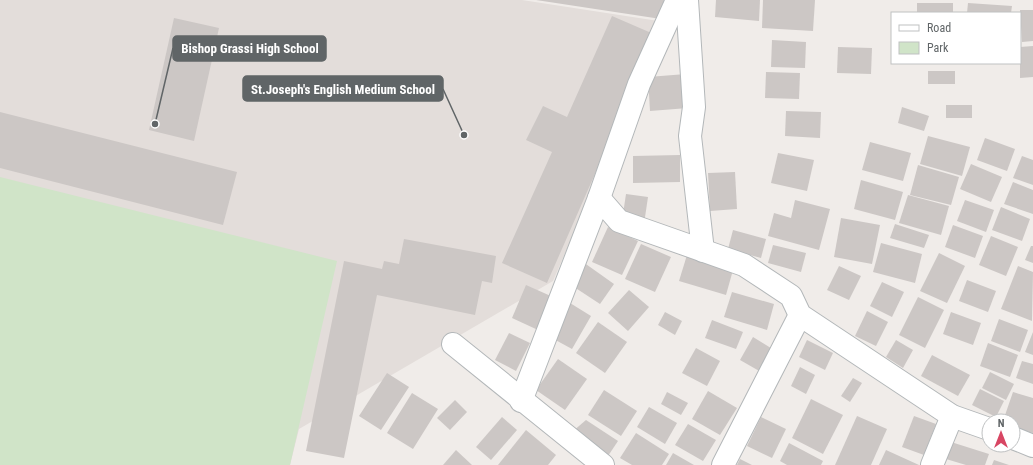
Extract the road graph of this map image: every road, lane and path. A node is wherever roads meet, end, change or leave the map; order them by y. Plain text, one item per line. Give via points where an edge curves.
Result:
1 (677, 0) edge
2 (687, 0) edge
3 (599, 198) junction
4 (703, 251) junction
5 (800, 315) junction
6 (453, 344) dead end
7 (521, 401) junction
8 (952, 416) junction
9 (981, 426) edge
10 (1021, 441) edge
11 (1033, 446) edge
12 (603, 465) edge
13 (722, 465) edge
14 (932, 465) edge

1 - 3 street via 639,84
2 - 4 street via 694,107 690,136
3 - 4 street via 618,221
3 - 7 street
4 - 5 street via 744,265 791,296
5 - 8 street
5 - 13 street
6 - 7 street
7 - 12 street
8 - 9 street
8 - 14 street
10 - 11 street

